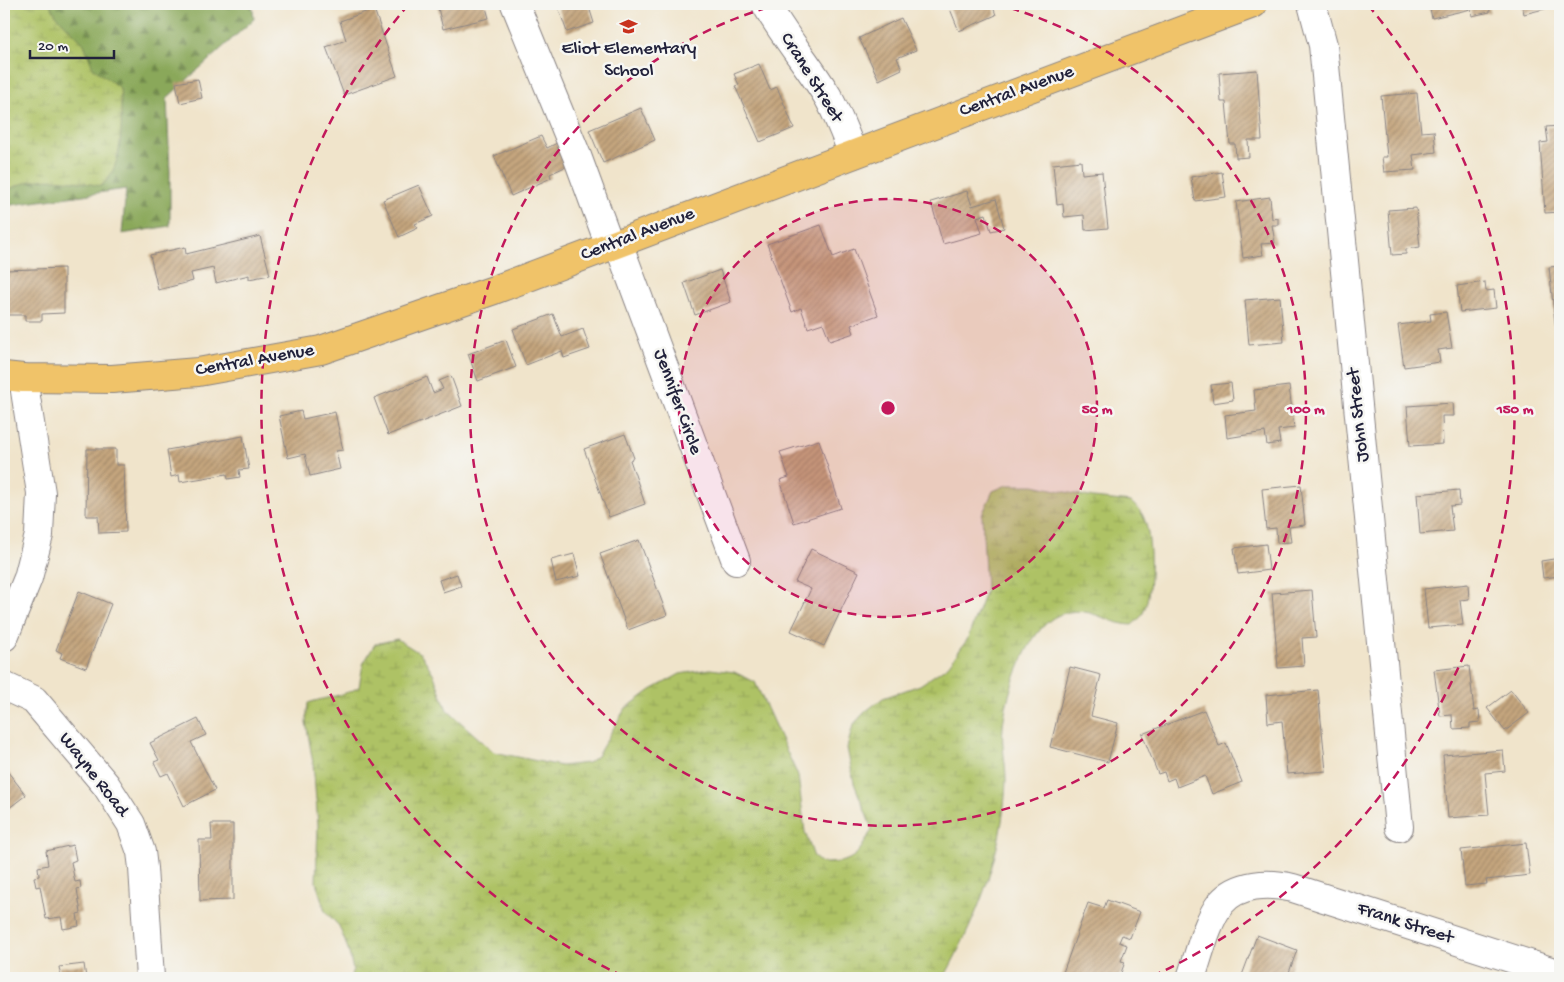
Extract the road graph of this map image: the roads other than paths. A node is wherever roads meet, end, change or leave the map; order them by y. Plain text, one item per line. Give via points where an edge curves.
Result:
1 (515, 4) edge
2 (766, 4) edge
3 (1253, 4) edge
4 (1312, 4) edge
5 (852, 154) junction
6 (614, 244) junction
7 (14, 377) edge
8 (736, 561) dead end
9 (4, 637) edge
10 (4, 686) edge
11 (1399, 827) dead end
12 (1529, 971) edge
13 (1560, 974) edge
14 (150, 978) edge
15 (1191, 978) edge

1 - 6 street, Jennifer Circle
2 - 5 street, Crane Street via 826,95 840,120
3 - 5 main road, Central Avenue
4 - 11 street, John Street via 1323,45
5 - 6 main road, Central Avenue
6 - 7 main road, Central Avenue via 321,350 198,372 112,379
6 - 8 street, Jennifer Circle
7 - 9 street via 41,493 39,536 28,578
10 - 14 street, Wayne Road via 34,700 106,786 131,824 143,868
12 - 13 street, Frank Street
12 - 15 street, Frank Street via 1292,888 1270,884 1249,887 1228,896 1220,904

